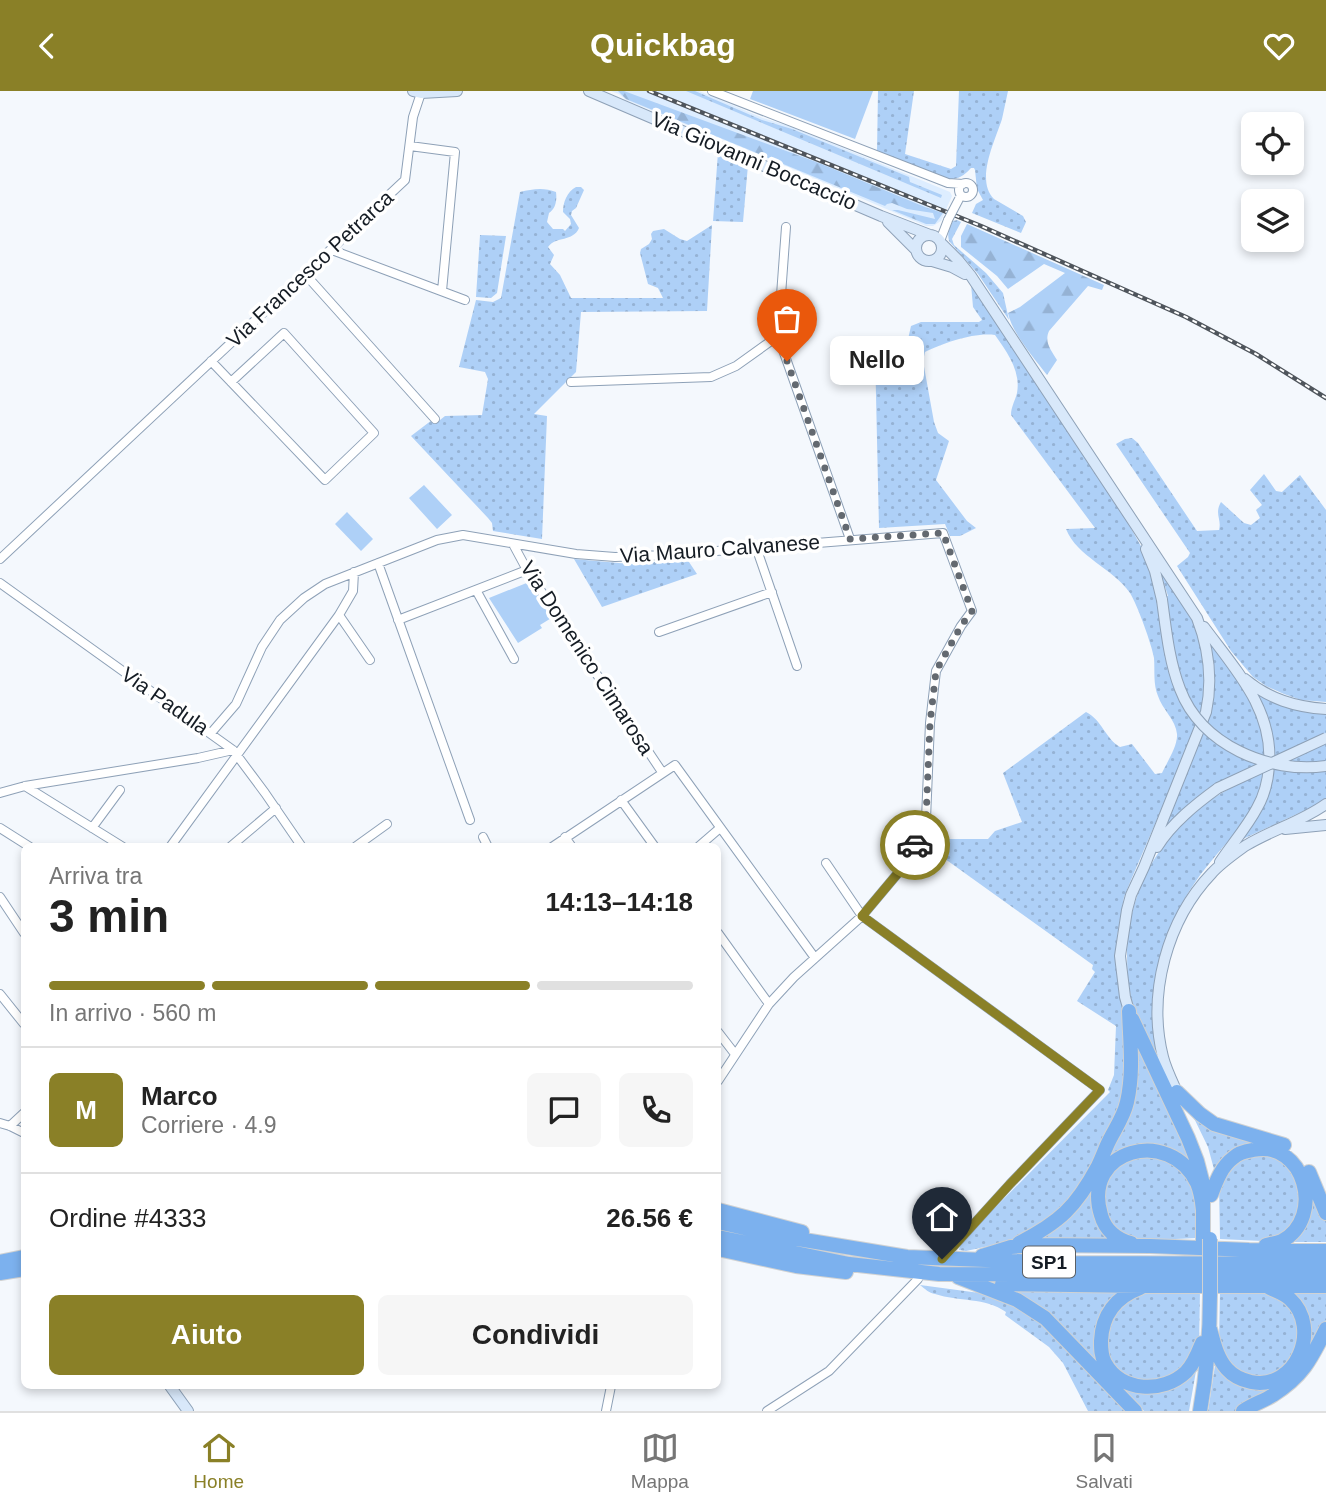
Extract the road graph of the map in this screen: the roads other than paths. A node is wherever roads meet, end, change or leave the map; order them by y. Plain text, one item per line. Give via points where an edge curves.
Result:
1 (457, 91) edge
2 (589, 91) edge
3 (712, 91) edge
4 (417, 92) edge
5 (410, 146) junction
6 (881, 216) junction
7 (786, 227) dead end
8 (937, 239) junction
9 (331, 250) junction
10 (916, 250) junction
11 (928, 261) junction
12 (305, 274) junction
13 (977, 286) junction
14 (442, 291) junction
15 (465, 300) dead end
16 (778, 336) junction
17 (211, 361) junction
18 (231, 382) junction
19 (571, 382) dead end
20 (435, 419) dead end
21 (850, 539) junction
22 (513, 544) junction
23 (756, 547) junction
24 (1151, 554) junction
25 (0, 559) edge
26 (378, 563) junction
27 (527, 570) junction
28 (354, 572) junction
29 (1, 587) edge
30 (476, 590) junction
31 (772, 592) junction
32 (339, 615) junction
33 (1197, 618) junction
34 (398, 620) junction
35 (659, 632) dead end
36 (514, 659) dead end
37 (370, 660) dead end
38 (797, 666) dead end
39 (1235, 670) junction
40 (1326, 709) edge
41 (211, 733) junction
42 (1326, 738) edge
43 (234, 752) junction
44 (1326, 766) edge
45 (662, 772) junction
46 (25, 786) junction
47 (120, 790) dead end
48 (0, 793) edge
49 (621, 800) junction
50 (1326, 804) edge
51 (276, 808) junction
52 (470, 820) dead end
53 (387, 824) dead end
54 (1326, 825) edge
55 (0, 828) edge
56 (92, 828) junction
57 (720, 828) junction
58 (1279, 830) junction
59 (484, 837) dead end
60 (565, 837) junction
61 (24, 843) edge
62 (116, 843) edge
63 (173, 843) edge
64 (235, 843) edge
65 (299, 843) edge
66 (361, 843) edge
67 (486, 843) edge
68 (557, 843) edge
69 (569, 843) edge
70 (652, 843) edge
71 (703, 843) edge
72 (826, 863) dead end
73 (1144, 867) junction
74 (1214, 870) junction
75 (0, 897) edge
76 (862, 916) junction
77 (21, 928) edge
78 (721, 937) edge
79 (815, 958) junction
80 (0, 995) edge
81 (769, 1004) junction
82 (1129, 1011) junction
83 (21, 1020) edge
84 (721, 1036) edge
85 (735, 1054) junction
86 (721, 1076) edge
87 (1177, 1092) junction
88 (21, 1116) edge
89 (0, 1123) edge
90 (10, 1126) junction
91 (21, 1132) edge
92 (1210, 1195) junction
93 (1203, 1210) junction
94 (721, 1211) edge
95 (1326, 1213) edge
96 (721, 1223) edge
97 (721, 1238) edge
98 (1207, 1239) junction
99 (1150, 1246) junction
100 (1011, 1247) junction
101 (846, 1248) junction
102 (721, 1250) edge
103 (1249, 1250) junction
104 (1326, 1251) edge
105 (21, 1258) edge
106 (942, 1259) junction
107 (964, 1260) junction
108 (0, 1262) edge
109 (1326, 1264) edge
110 (21, 1270) edge
111 (0, 1273) edge
112 (950, 1274) junction
113 (1326, 1275) edge
114 (918, 1279) junction
115 (974, 1283) junction
116 (1145, 1286) junction
117 (1266, 1286) junction
118 (1326, 1286) edge
119 (1207, 1294) junction
120 (1210, 1329) junction
121 (1326, 1329) edge
122 (1202, 1343) junction
123 (172, 1389) edge
124 (610, 1389) edge
125 (188, 1411) edge
126 (606, 1411) edge
127 (767, 1411) edge
128 (1135, 1411) edge
129 (1194, 1411) edge
130 (1200, 1411) edge
131 (1243, 1411) edge

1 - 4 street
2 - 6 street, Via Giovanni Boccaccio
3 - 8 street, bridge via 960,193
4 - 5 street, Via Francesco Petrarca
5 - 9 street, Via Francesco Petrarca via 405,180
5 - 14 street via 455,152
6 - 8 street, Via Giovanni Boccaccio
6 - 10 street, Via Giovanni Boccaccio
7 - 16 street
8 - 10 street via 926,235 919,239
8 - 11 street via 942,253
8 - 13 street
9 - 12 street, Via Francesco Petrarca
9 - 14 street
10 - 11 street
11 - 13 street via 959,270
12 - 17 street, Via Francesco Petrarca
12 - 20 street
13 - 24 street
14 - 15 street
16 - 19 street via 736,366 711,377
16 - 21 street
17 - 18 street, Via Francesco Petrarca
17 - 25 street, Via Francesco Petrarca
18 - 18 street, Via Francesco Petrarca via 284,333 374,433 326,480
21 - 23 street, Via Mauro Calvanese
21 - 76 street, Via Mauro Calvanese via 943,533 972,611 936,671 926,819 909,860
22 - 23 street, Via Mauro Calvanese via 615,557
22 - 26 street, Via Mauro Calvanese via 463,535
22 - 27 street, Via Domenico Cimarosa
23 - 31 street
24 - 33 street
24 - 44 street, bridge via 1173,670 1188,708 1199,722 1217,739 1252,757 1295,766
26 - 28 street, Via Mauro Calvanese
26 - 34 street
27 - 30 street
27 - 45 street, Via Domenico Cimarosa
28 - 32 street via 353,591
28 - 41 street, Via Mauro Calvanese via 325,584 280,620 236,703
29 - 41 street, Via Padula
30 - 34 street
30 - 36 street
31 - 35 street
31 - 38 street
32 - 37 street
32 - 43 street
33 - 39 street
33 - 73 street via 1210,673 1206,712
34 - 52 street
39 - 40 street via 1279,700
39 - 74 street via 1266,724 1269,773 1258,807
41 - 43 street, Via Padula
42 - 73 street, bridge via 1218,788 1175,825
43 - 46 street
43 - 51 street, Via Padula
43 - 63 street
45 - 49 street
45 - 57 street via 675,765
46 - 48 street
46 - 56 street
47 - 56 street
49 - 60 street
49 - 70 street
50 - 58 street
51 - 64 street
51 - 65 street, Via Padula
53 - 66 street
54 - 58 street
55 - 61 street
56 - 62 street
57 - 71 street
57 - 79 street
58 - 74 street via 1247,845
59 - 67 street
60 - 68 street
60 - 69 street
72 - 76 street
73 - 82 street via 1132,895 1122,941 1121,971
74 - 87 street via 1179,921 1160,979 1159,1035 1163,1060
75 - 77 street
76 - 79 street
76 - 106 street via 1100,1090
78 - 81 street
79 - 81 street
80 - 83 street
81 - 85 street
82 - 93 highway via 1197,1161
82 - 100 highway via 1132,1065 1127,1105 1098,1165 1062,1217
84 - 85 street
85 - 86 street
87 - 92 highway via 1203,1158
87 - 95 highway via 1214,1123 1286,1146 1307,1166
88 - 90 street
89 - 90 street
90 - 91 street
92 - 98 highway
92 - 103 highway via 1221,1171 1244,1151 1268,1149 1296,1165 1308,1192 1304,1220 1283,1240
93 - 98 highway
93 - 99 highway via 1196,1180 1177,1160 1143,1150 1116,1159 1099,1189 1101,1219 1123,1241
94 - 101 highway via 825,1238
96 - 101 highway, SP1
97 - 112 highway, SP1 via 885,1269
98 - 119 highway
99 - 100 highway, SP1
99 - 103 highway, SP1
100 - 107 highway, SP1
101 - 106 highway, SP1
102 - 114 highway via 796,1266
103 - 104 highway, SP1
105 - 108 highway
106 - 107 highway, SP1
107 - 109 highway, SP1
110 - 111 highway
112 - 113 highway, SP1
112 - 115 highway
114 - 115 highway
114 - 127 street via 829,1371
115 - 116 highway
115 - 128 highway via 1017,1300 1045,1318
116 - 117 highway
116 - 122 highway via 1121,1298 1103,1323 1101,1354 1118,1377 1144,1387 1163,1386 1186,1372
117 - 118 highway
117 - 120 highway via 1289,1298 1304,1324 1303,1346 1286,1374 1258,1383 1240,1379 1227,1370
119 - 120 highway
119 - 122 highway
120 - 130 highway
121 - 131 highway via 1303,1372
122 - 129 highway
123 - 125 street
124 - 126 street

